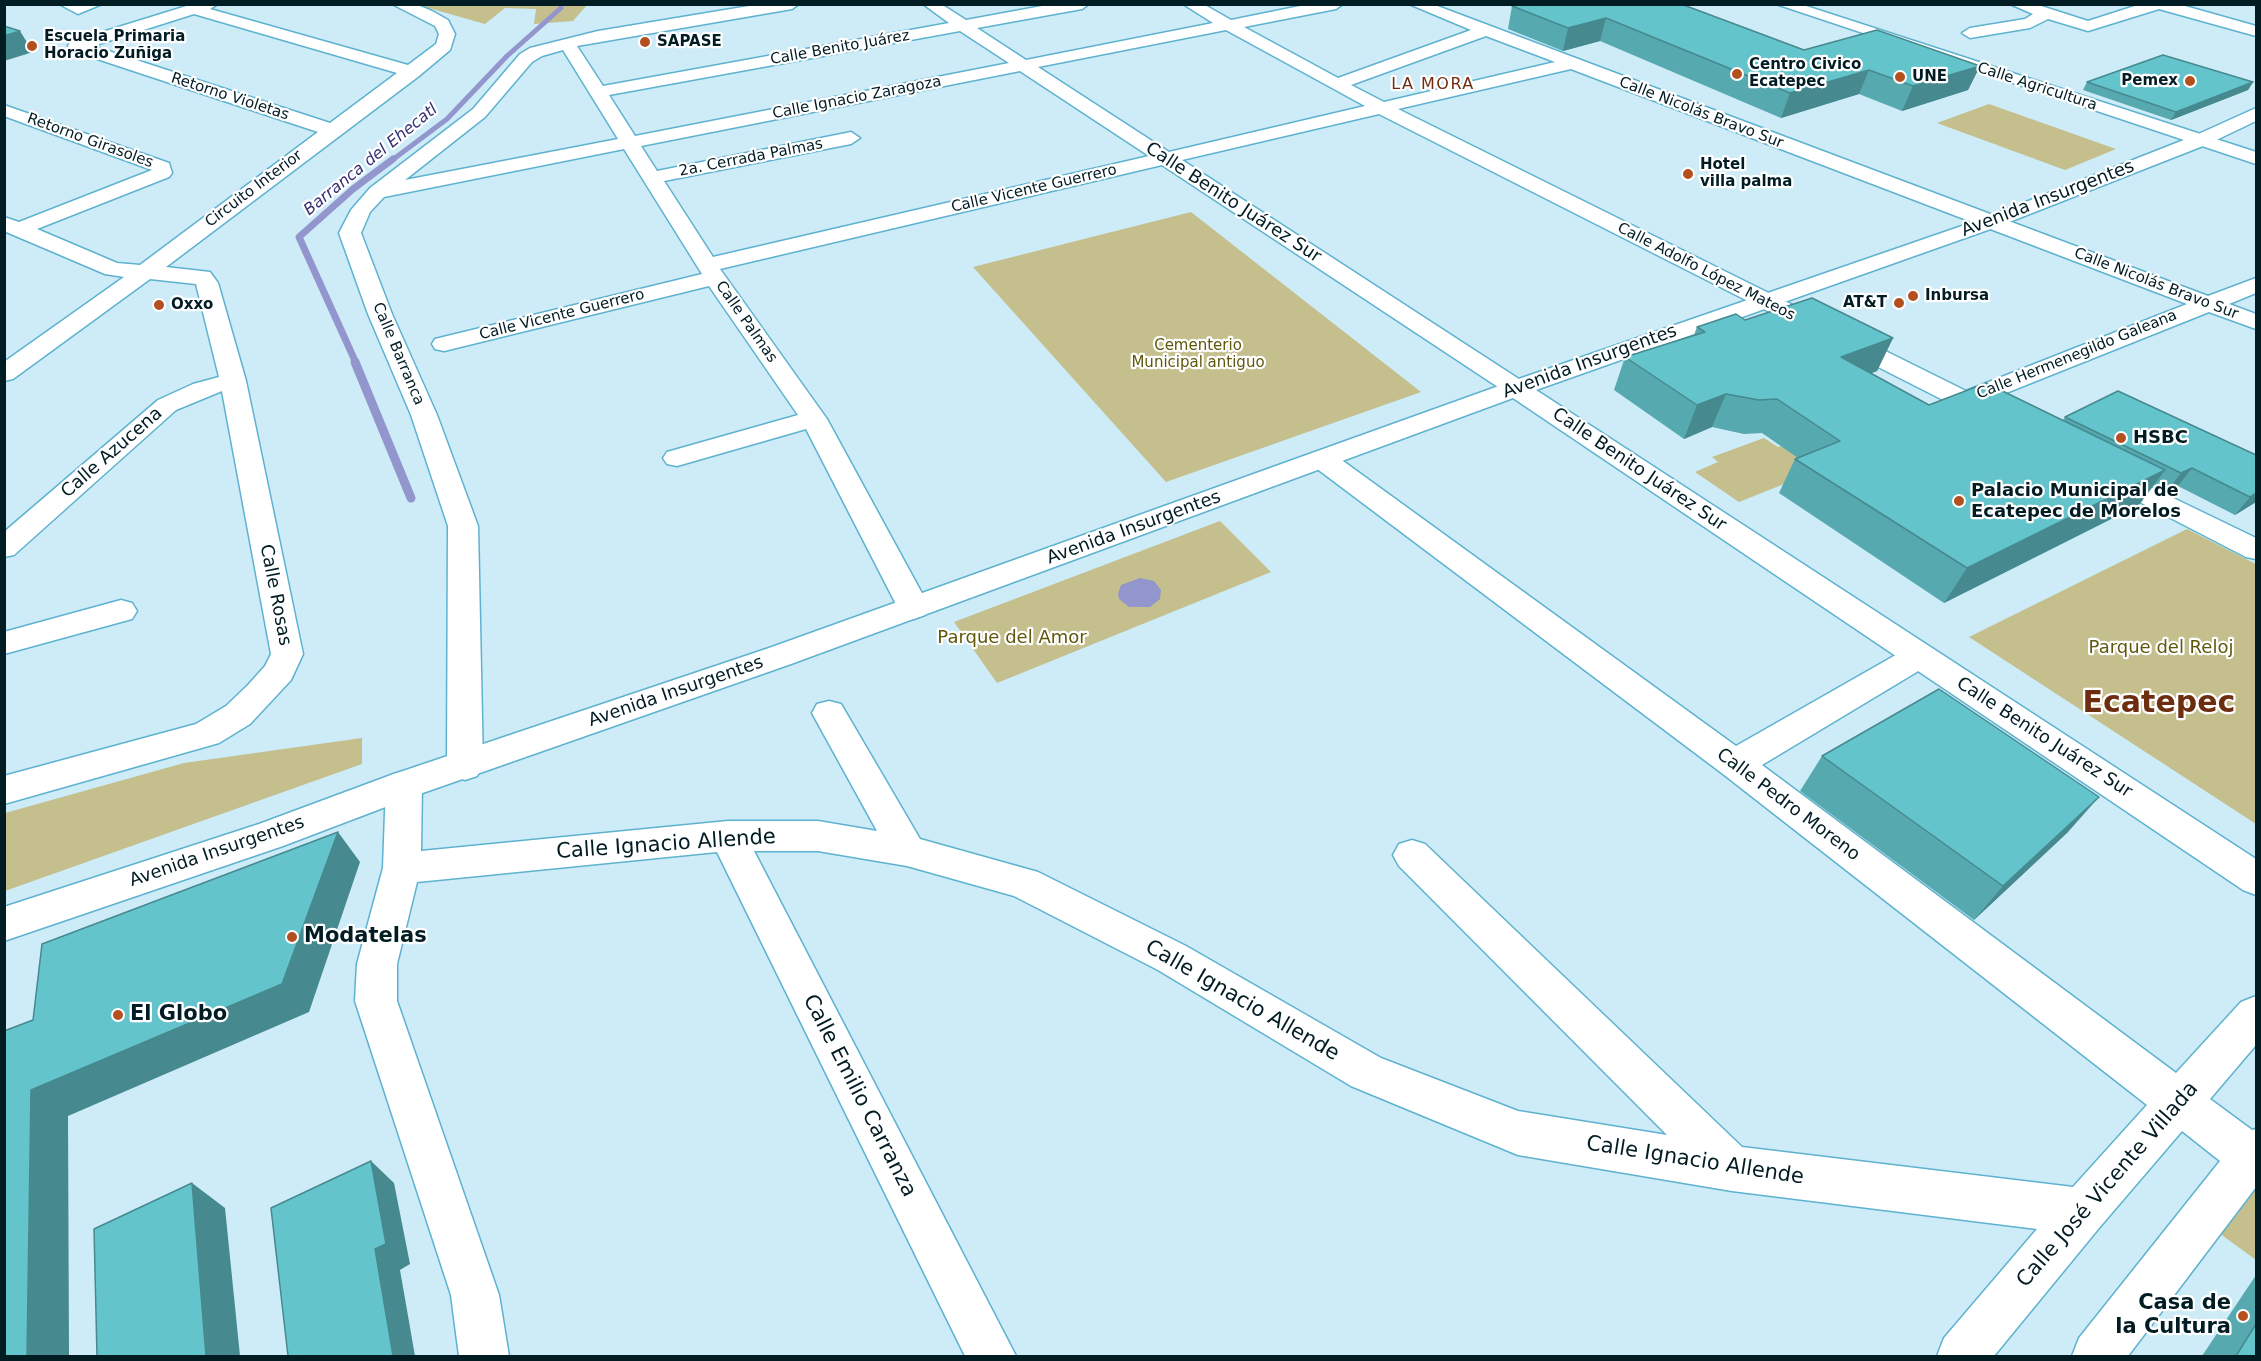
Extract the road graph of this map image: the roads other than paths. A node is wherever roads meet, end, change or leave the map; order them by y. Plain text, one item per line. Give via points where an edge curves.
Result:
1 (66, 4) edge
2 (95, 4) edge
3 (211, 4) edge
4 (399, 4) edge
5 (792, 4) edge
6 (930, 4) edge
7 (1082, 4) edge
8 (1190, 4) edge
9 (1336, 4) edge
10 (1416, 4) edge
11 (1784, 4) edge
12 (2017, 4) edge
13 (2159, 4) edge
14 (195, 10) junction
15 (2044, 14) junction
16 (963, 26) junction
17 (1228, 26) junction
18 (1485, 31) junction
19 (2256, 31) edge
20 (1970, 33) dead end
21 (567, 43) junction
22 (1570, 64) junction
23 (1023, 66) junction
24 (412, 72) junction
25 (1337, 84) junction
26 (598, 92) junction
27 (1381, 108) junction
28 (4, 110) edge
29 (2256, 114) edge
30 (331, 130) junction
31 (851, 138) dead end
32 (2201, 140) junction
33 (629, 143) junction
34 (2256, 158) edge
35 (1164, 159) junction
36 (651, 178) junction
37 (377, 192) junction
38 (1992, 222) junction
39 (12, 226) edge
40 (711, 271) junction
41 (145, 272) junction
42 (2256, 285) edge
43 (1763, 301) junction
44 (2205, 303) junction
45 (2256, 322) edge
46 (444, 344) dead end
47 (4, 374) edge
48 (233, 381) junction
49 (1516, 388) junction
50 (1964, 401) junction
51 (814, 419) junction
52 (2017, 428) edge
53 (677, 458) dead end
54 (1322, 459) junction
55 (2080, 460) edge
56 (4, 548) edge
57 (2256, 550) edge
58 (914, 608) junction
59 (121, 611) dead end
60 (4, 643) edge
61 (1919, 656) junction
62 (829, 713) dead end
63 (1735, 764) junction
64 (465, 766) junction
65 (404, 785) junction
66 (4, 790) edge
67 (728, 836) junction
68 (907, 851) junction
69 (1412, 855) dead end
70 (402, 868) junction
71 (2256, 879) edge
72 (4, 924) edge
73 (2256, 1015) edge
74 (2178, 1102) junction
75 (2254, 1154) edge
76 (1732, 1168) junction
77 (2082, 1211) junction
78 (484, 1356) edge
79 (990, 1356) edge
80 (1962, 1356) edge
81 (2097, 1356) edge

1 - 2 street via 78,9
3 - 14 street, Retorno Violetas
4 - 24 street, Circuito Interior via 442,23 447,34 444,46
5 - 21 street, Calle Barranca
6 - 16 street, Calle Benito Juárez Sur
7 - 16 street, Calle Benito Juárez
8 - 17 street, Calle Adolfo López Mateos
9 - 17 street, Calle Ignacio Zaragoza
10 - 18 street, Calle Nicolás Bravo Sur
11 - 32 street, Calle Agricultura
12 - 15 street
13 - 15 street via 2088,26
13 - 19 street
14 - 24 street
14 - 30 street, Retorno Violetas via 76,46
15 - 20 street via 2030,22
16 - 23 street, Calle Benito Juárez Sur
16 - 26 street, Calle Benito Juárez
17 - 23 street, Calle Ignacio Zaragoza
17 - 25 street, Calle Adolfo López Mateos
18 - 22 street, Calle Nicolás Bravo Sur
18 - 25 street
21 - 26 street, Calle Palmas
21 - 37 street, Calle Barranca via 526,58 479,113
22 - 27 street, Calle Vicente Guerrero
22 - 38 street, Calle Nicolás Bravo Sur
23 - 33 street, Calle Ignacio Zaragoza
23 - 35 street, Calle Benito Juárez Sur
24 - 30 street, Circuito Interior
25 - 27 street, Calle Adolfo López Mateos
26 - 33 street, Calle Palmas
27 - 35 street, Calle Vicente Guerrero
27 - 43 street, Calle Adolfo López Mateos
28 - 39 street, Retorno Girasoles via 162,168 162,173 148,180
29 - 32 street, Avenida Insurgentes
30 - 41 street, Circuito Interior
31 - 36 street, 2a. Cerrada Palmas
32 - 34 street, Calle Agricultura
32 - 38 street, Avenida Insurgentes
33 - 36 street, Calle Palmas
33 - 37 street, Calle Ignacio Zaragoza
35 - 40 street, Calle Vicente Guerrero
35 - 49 street, Calle Benito Juárez Sur
36 - 40 street, Calle Palmas
37 - 64 street, Calle Barranca via 361,210 350,233 464,526
38 - 43 street, Avenida Insurgentes
38 - 44 street, Calle Nicolás Bravo Sur
39 - 41 street, Calle Rosas via 113,269
40 - 46 street, Calle Vicente Guerrero
40 - 51 street, Calle Palmas
41 - 47 street, Circuito Interior
41 - 48 street, Calle Rosas via 202,277 207,283
42 - 44 street, Calle Hermenegildo Galeana
43 - 49 street, Avenida Insurgentes
43 - 50 street, Calle Adolfo López Mateos
44 - 45 street, Calle Nicolás Bravo Sur
44 - 50 street, Calle Hermenegildo Galeana
48 - 56 street, Calle Azucena via 202,389 167,405
48 - 66 street, Calle Rosas via 287,654 279,672 238,715 207,734
49 - 54 street, Avenida Insurgentes
49 - 61 street, Calle Benito Juárez Sur
50 - 52 street, Calle Adolfo López Mateos
51 - 53 street
51 - 58 street, Calle Palmas
54 - 58 street, Avenida Insurgentes
54 - 63 street, Calle Pedro Moreno
55 - 57 street
58 - 64 street, Avenida Insurgentes
59 - 60 street
61 - 63 street
61 - 71 street, Calle Benito Juárez Sur
62 - 68 street
63 - 74 street, Calle Pedro Moreno
64 - 65 street, Avenida Insurgentes
65 - 70 street
65 - 72 street, Avenida Insurgentes via 270,835
67 - 68 street, Calle Ignacio Allende via 818,836
67 - 70 street, Calle Ignacio Allende
67 - 79 street, Calle Emilio Carranza
68 - 76 street, Calle Ignacio Allende via 1024,884 1172,958 1366,1072 1518,1133
69 - 76 street
70 - 78 street via 377,964 376,1001 476,1295
73 - 74 street, Calle José Vicente Villada
74 - 75 street, Calle Pedro Moreno
74 - 77 street, Calle José Vicente Villada
75 - 81 street
76 - 77 street, Calle Ignacio Allende
77 - 80 street, Calle José Vicente Villada

